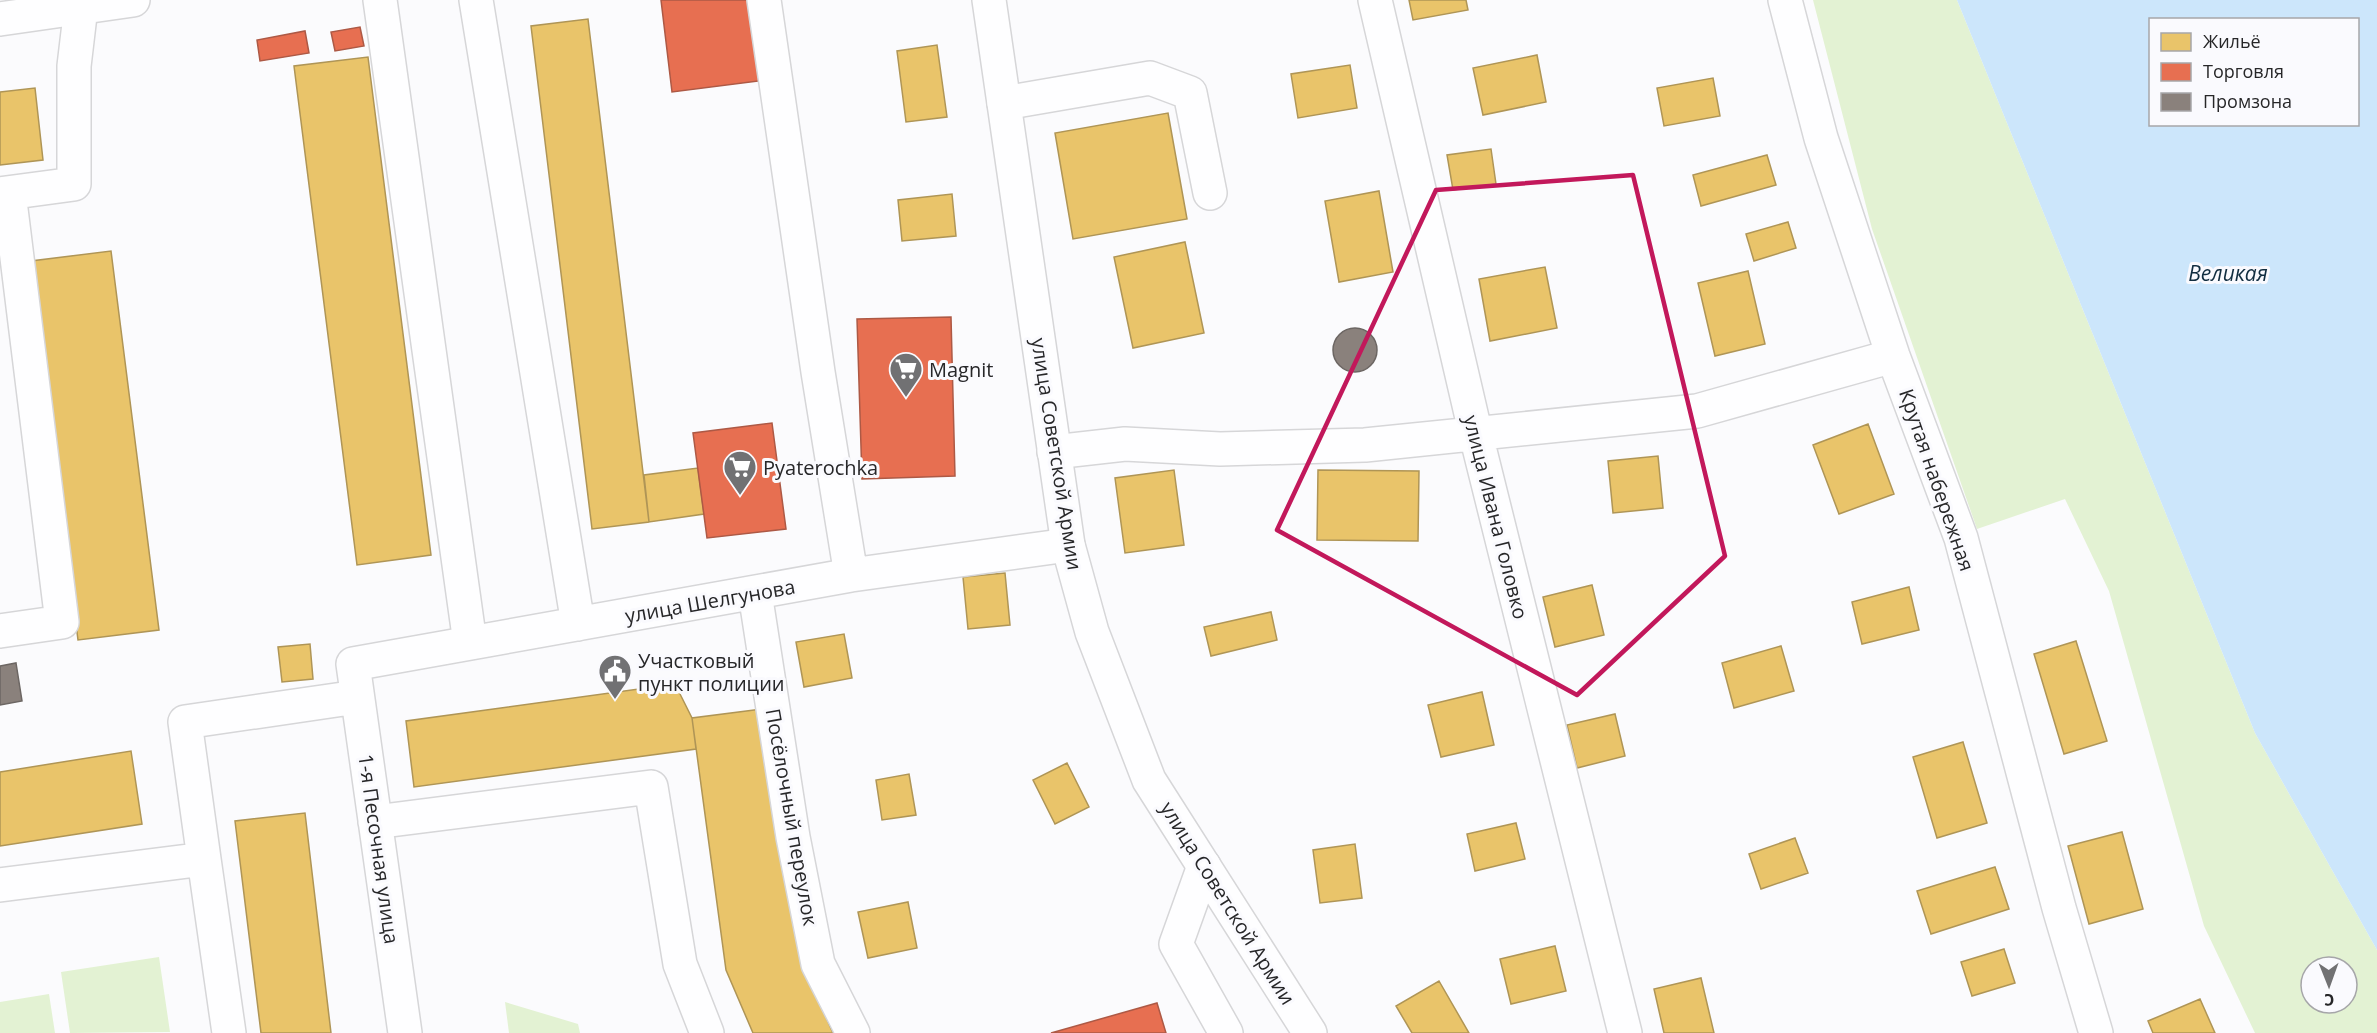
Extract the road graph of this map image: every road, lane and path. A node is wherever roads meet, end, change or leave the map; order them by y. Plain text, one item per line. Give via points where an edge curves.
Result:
1 (132, 0) edge
2 (380, 0) edge
3 (477, 0) edge
4 (764, 0) edge
5 (989, 0) edge
6 (1375, 0) edge
7 (1785, 0) edge
8 (81, 8) junction
9 (0, 19) edge
10 (1004, 104) junction
11 (1210, 193) dead end
12 (4, 194) edge
13 (1893, 356) junction
14 (1476, 435) junction
15 (1054, 452) junction
16 (1068, 545) junction
17 (851, 575) junction
18 (755, 593) junction
19 (578, 624) junction
20 (0, 631) edge
21 (470, 643) junction
22 (353, 664) joint
23 (357, 697) junction
24 (375, 822) junction
25 (204, 859) junction
26 (1204, 866) junction
27 (0, 885) edge
28 (228, 1033) edge
29 (405, 1033) edge
30 (707, 1033) edge
31 (854, 1033) edge
32 (1226, 1033) edge
33 (1310, 1033) edge
34 (1625, 1033) edge
35 (2096, 1033) edge

1 - 8 street
2 - 21 street
3 - 19 street
4 - 17 street via 854,523
5 - 10 street, улица Советской Армии
6 - 14 street, улица Ивана Головко
7 - 13 street, Крутая набережная via 1821,138
8 - 9 street
8 - 12 street via 74,66 74,184
10 - 11 street via 1150,78 1190,93
10 - 15 street, улица Советской Армии
12 - 20 street via 62,622
13 - 14 street via 1696,411
13 - 35 street, Крутая набережная via 1961,538
14 - 15 street via 1365,445 1220,449 1125,444
14 - 34 street, улица Ивана Головко
15 - 16 street, улица Советской Армии
16 - 17 street, улица Шелгунова
16 - 26 street, улица Советской Армии via 1092,632 1149,780
17 - 18 street, улица Шелгунова
18 - 19 street, улица Шелгунова
18 - 31 street, Посёлочный переулок via 793,837 818,964
19 - 21 street, улица Шелгунова
21 - 22 street, улица Шелгунова
22 - 23 street, 1-я Песочная улица
23 - 24 street, 1-я Песочная улица
23 - 25 street via 185,722
24 - 29 street, 1-я Песочная улица
24 - 30 street via 651,787 680,964
25 - 27 street
25 - 28 street
26 - 32 street via 1176,944
26 - 33 street, улица Советской Армии

